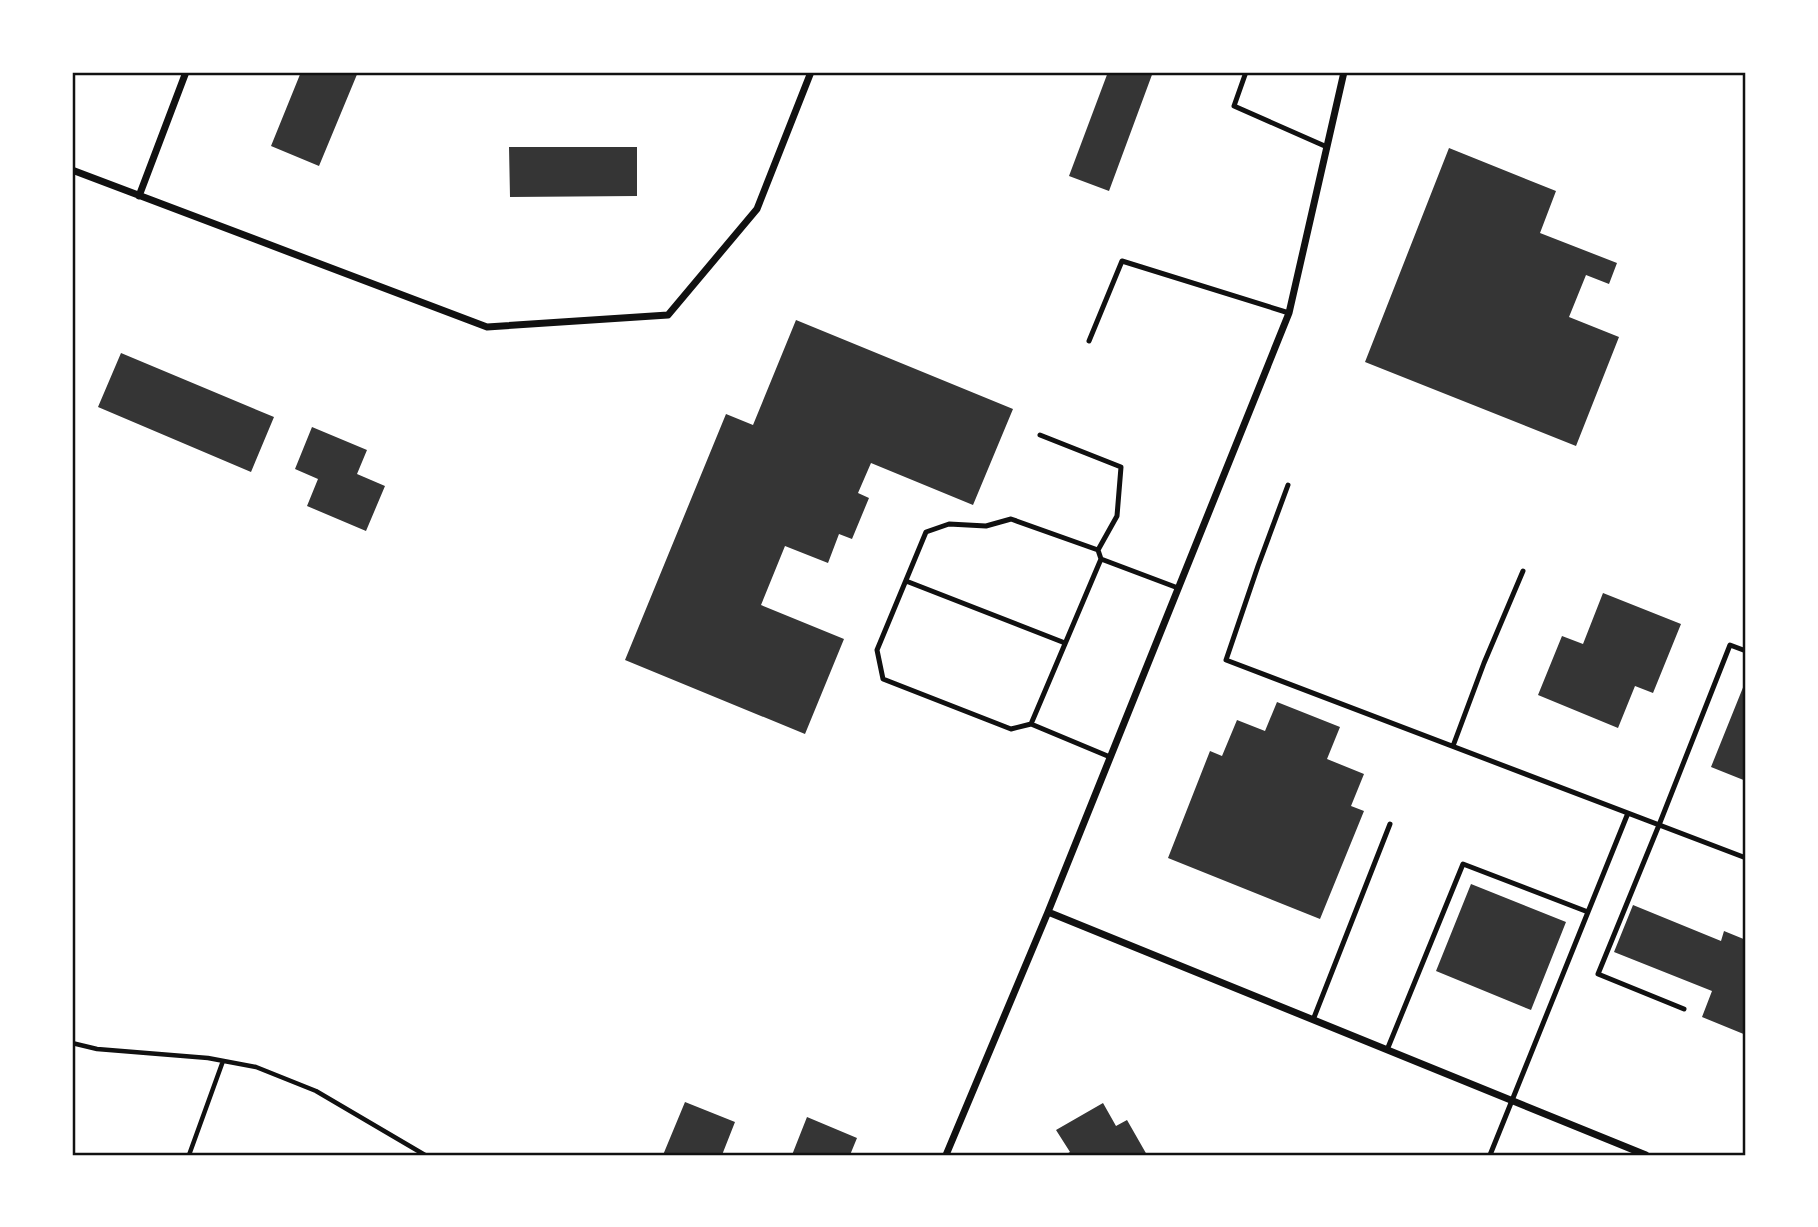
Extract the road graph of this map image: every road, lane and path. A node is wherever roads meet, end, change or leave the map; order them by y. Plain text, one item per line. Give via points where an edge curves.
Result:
1 (186, 72) edge
2 (811, 72) edge
3 (1246, 72) edge
4 (1344, 72) edge
5 (1327, 147) junction
6 (72, 170) edge
7 (139, 196) junction
8 (1289, 313) junction
9 (1089, 341) dead end
10 (1041, 435) dead end
11 (1288, 485) dead end
12 (1098, 550) junction
13 (1101, 559) junction
14 (1523, 571) dead end
15 (906, 581) junction
16 (1178, 588) junction
17 (1065, 643) junction
18 (1746, 651) edge
19 (1031, 724) junction
20 (1453, 746) junction
21 (1110, 757) junction
22 (1628, 813) junction
23 (1390, 824) dead end
24 (1659, 825) junction
25 (1746, 858) edge
26 (1048, 912) junction
27 (1588, 912) junction
28 (1684, 1009) dead end
29 (1313, 1020) junction
30 (72, 1043) edge
31 (1387, 1050) junction
32 (223, 1061) junction
33 (1511, 1101) junction
34 (1642, 1154) edge
35 (189, 1155) edge
36 (425, 1155) edge
37 (946, 1155) edge
38 (1490, 1155) edge

1 - 7 street
2 - 7 street via 757,209 668,315 487,327
3 - 5 lane via 1234,106
4 - 5 street
5 - 8 street
6 - 7 street
8 - 9 lane via 1122,261
8 - 16 street
10 - 12 lane via 1121,467 1117,516
11 - 20 lane via 1226,660
12 - 13 lane
12 - 15 lane via 1011,519 986,526 949,524 926,533
13 - 16 lane
13 - 17 lane
14 - 20 lane
15 - 17 lane
15 - 19 lane via 877,650 883,679 1011,729
16 - 21 street
17 - 19 lane
18 - 24 lane via 1730,645
19 - 21 lane
20 - 22 lane
21 - 26 street
22 - 24 lane
22 - 27 lane
23 - 29 lane
24 - 25 lane
24 - 28 lane via 1598,974
26 - 29 street
26 - 37 street
27 - 31 lane via 1463,864
27 - 33 lane
29 - 31 street
30 - 32 path
31 - 33 street
32 - 35 path
32 - 36 path via 256,1067 316,1091
33 - 34 street
33 - 38 lane

